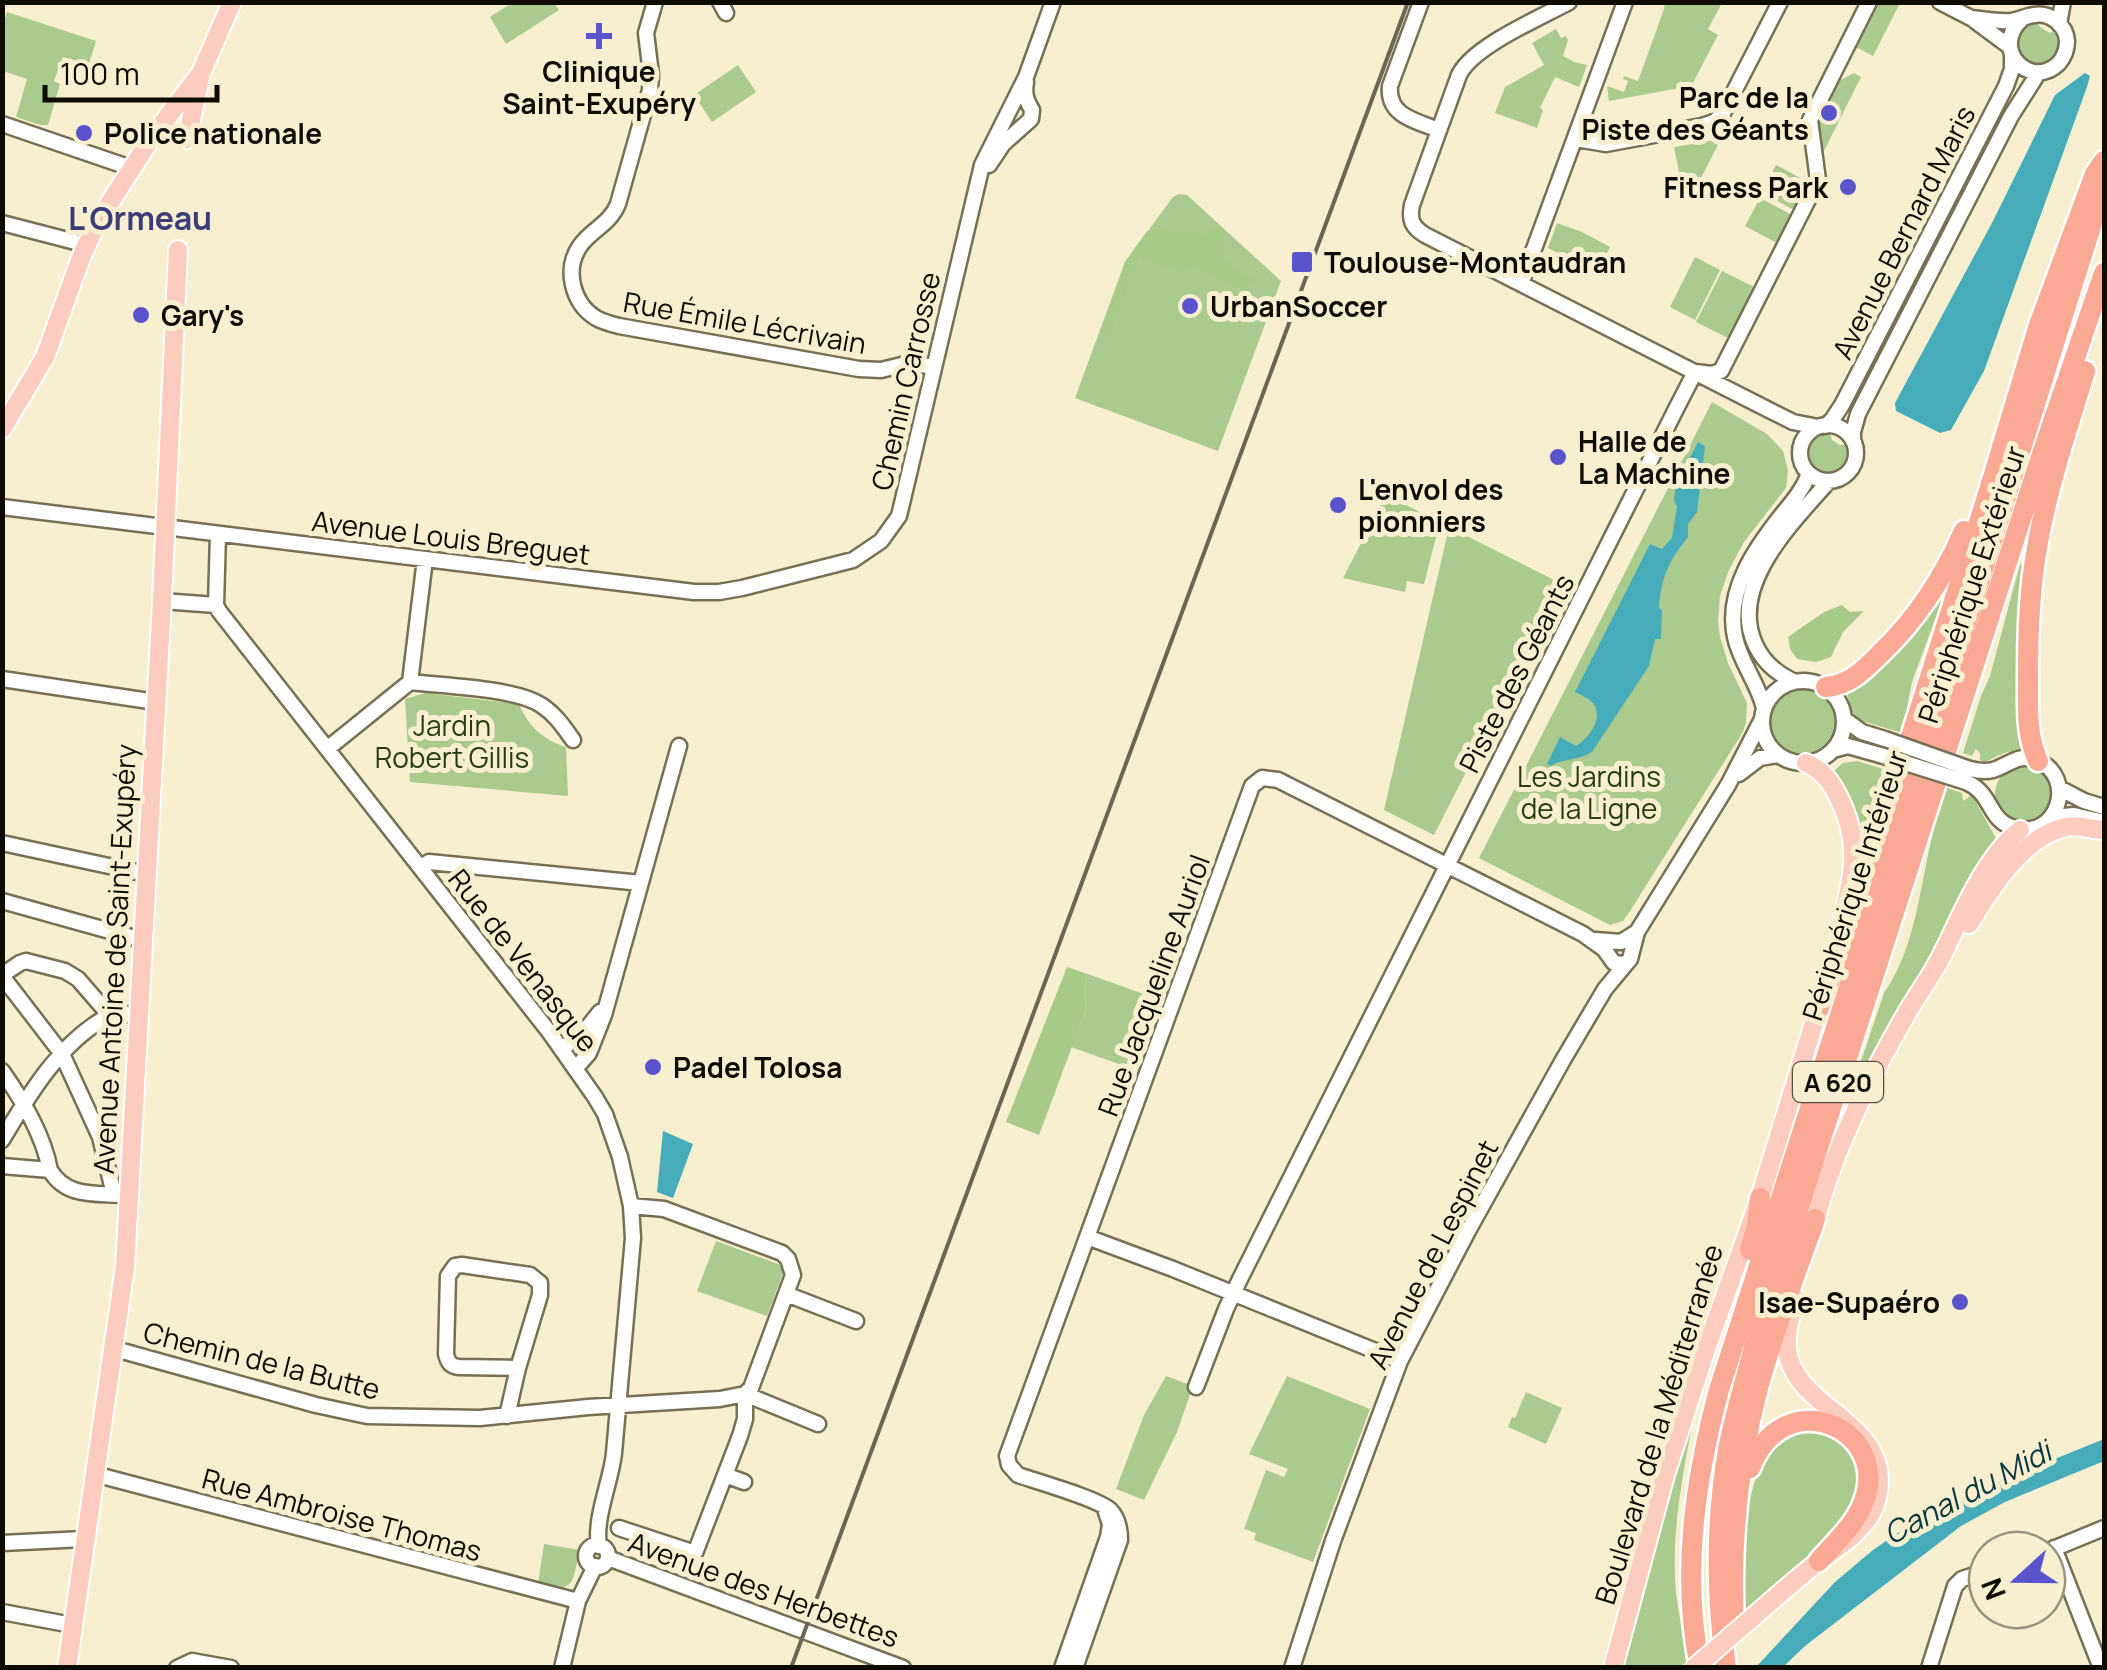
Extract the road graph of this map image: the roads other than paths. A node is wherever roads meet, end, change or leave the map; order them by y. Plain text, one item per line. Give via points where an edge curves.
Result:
1 (232, 2) edge
2 (655, 2) edge
3 (1053, 2) edge
4 (1421, 2) edge
5 (1569, 2) edge
6 (1625, 2) edge
7 (1780, 2) edge
8 (1869, 2) edge
9 (1940, 2) edge
10 (2063, 2) edge
11 (2042, 8) edge
12 (1971, 18) junction
13 (2022, 19) junction
14 (2060, 24) junction
15 (2011, 51) junction
16 (2040, 72) junction
17 (200, 73) junction
18 (1015, 106) junction
19 (2, 124) edge
20 (161, 126) junction
21 (1022, 126) junction
22 (1439, 130) junction
23 (1576, 139) junction
24 (2104, 160) edge
25 (131, 168) junction
26 (2104, 185) edge
27 (977, 188) junction
28 (2, 222) edge
29 (87, 245) junction
30 (178, 250) dead end
31 (2104, 273) edge
32 (1521, 284) junction
33 (2095, 303) junction
34 (934, 368) junction
35 (1695, 372) junction
36 (2014, 404) junction
37 (1769, 410) junction
38 (1821, 426) junction
39 (2, 429) edge
40 (1853, 441) junction
41 (1800, 450) junction
42 (1809, 474) junction
43 (1829, 481) junction
44 (2, 507) edge
45 (166, 527) junction
46 (218, 534) junction
47 (426, 559) junction
48 (730, 590) joint
49 (162, 601) junction
50 (216, 605) junction
51 (2, 679) edge
52 (410, 682) junction
53 (1793, 682) junction
54 (1826, 688) junction
55 (156, 702) junction
56 (1763, 715) junction
57 (1844, 719) junction
58 (573, 740) dead end
59 (679, 746) dead end
60 (327, 749) junction
61 (1833, 750) junction
62 (1778, 755) junction
63 (2038, 760) junction
64 (1806, 763) junction
65 (1998, 768) junction
66 (1968, 776) junction
67 (1728, 785) junction
68 (2060, 788) junction
69 (1989, 803) junction
70 (2104, 807) edge
71 (2052, 817) junction
72 (2104, 822) edge
73 (2020, 830) junction
74 (2104, 830) edge
75 (2, 843) edge
76 (1447, 865) junction
77 (420, 868) junction
78 (146, 874) junction
79 (641, 882) junction
80 (2, 901) edge
81 (142, 940) junction
82 (1619, 953) junction
83 (1938, 964) junction
84 (2, 976) edge
85 (610, 994) junction
86 (1818, 1012) junction
87 (138, 1013) junction
88 (106, 1017) junction
89 (562, 1049) junction
90 (62, 1054) junction
91 (576, 1068) junction
92 (2, 1071) edge
93 (24, 1104) junction
94 (2, 1140) edge
95 (2, 1166) edge
96 (50, 1170) junction
97 (122, 1194) junction
98 (1760, 1198) junction
99 (631, 1206) junction
100 (1815, 1219) junction
101 (1087, 1237) junction
102 (1234, 1293) junction
103 (786, 1294) junction
104 (856, 1320) dead end
105 (114, 1350) junction
106 (1400, 1361) junction
107 (518, 1368) junction
108 (1196, 1387) dead end
109 (1719, 1390) junction
110 (745, 1394) junction
111 (622, 1406) junction
112 (507, 1416) junction
113 (818, 1424) dead end
114 (94, 1474) junction
115 (725, 1476) junction
116 (744, 1482) dead end
117 (1739, 1498) junction
118 (1099, 1504) junction
119 (619, 1528) dead end
120 (2104, 1528) edge
121 (84, 1539) junction
122 (2, 1543) edge
123 (2067, 1543) edge
124 (601, 1557) junction
125 (1819, 1561) junction
126 (1967, 1577) edge
127 (2067, 1588) edge
128 (578, 1602) junction
129 (2, 1612) edge
130 (72, 1625) junction
131 (66, 1668) edge
132 (177, 1668) edge
133 (231, 1668) edge
134 (562, 1668) edge
135 (904, 1668) edge
136 (1062, 1668) edge
137 (1075, 1668) edge
138 (1292, 1668) edge
139 (1613, 1668) edge
140 (1697, 1668) edge
141 (1726, 1668) edge
142 (1738, 1668) edge
143 (1929, 1668) edge
144 (2101, 1668) edge

1 - 17 main road
2 - 34 street, Rue Émile Lécrivain via 646,33 650,90 618,204 581,244 572,265 581,303 600,321 620,326 859,369 910,363
3 - 18 street
4 - 22 street via 1390,98 1399,113
5 - 22 street via 1471,57
6 - 23 street
7 - 23 street via 1714,122 1606,144
8 - 35 street via 1810,120 1818,180 1721,371
9 - 12 street
10 - 14 street
11 - 13 street
11 - 14 street
12 - 13 street
12 - 15 street
13 - 15 street via 2012,31
14 - 16 street via 2065,54
15 - 16 street via 2023,68
15 - 38 street, Avenue Bernard Maris via 2006,86 1842,406
16 - 40 street, Avenue Bernard Maris via 1858,414
17 - 20 main road
17 - 20 main road via 188,130
18 - 21 street via 1013,124
18 - 21 street, Chemin Carrosse via 1032,114
18 - 27 street, Chemin Carrosse via 982,165
19 - 25 street
20 - 25 main road
21 - 27 street, Chemin Carrosse
22 - 32 street via 1412,225
23 - 32 street
24 - 36 highway
25 - 29 main road
26 - 109 highway, Périphérique Intérieur / A 620
27 - 34 street, Chemin Carrosse
28 - 29 street
29 - 39 main road via 44,358
30 - 45 main road, Avenue Antoine de Saint-Exupéry
31 - 33 highway, Périphérique Extérieur / A 620
32 - 35 street
33 - 63 highway via 2102,317 2036,550 2028,702
33 - 141 highway, Périphérique Extérieur / A 620 via 1752,1355 1722,1495 1718,1593
34 - 48 street, Chemin Carrosse via 902,506 881,542 842,564
35 - 37 street
35 - 76 street, Piste des Géants
36 - 54 highway via 1930,598 1861,672
36 - 86 highway
37 - 38 street
37 - 41 street
38 - 40 street via 1838,427
38 - 41 street
40 - 43 street via 1852,468
41 - 42 street
42 - 43 street
42 - 56 street via 1748,564 1733,606 1737,647
43 - 53 street via 1782,536 1750,595 1757,649
44 - 45 street, Avenue Louis Breguet
45 - 46 street, Avenue Louis Breguet
45 - 49 main road, Avenue Antoine de Saint-Exupéry
46 - 47 street, Avenue Louis Breguet
46 - 50 street
47 - 48 street, Avenue Louis Breguet via 694,592
47 - 52 street
49 - 50 street
49 - 55 main road, Avenue Antoine de Saint-Exupéry
50 - 60 street, Rue de Venasque
51 - 55 street
52 - 58 street via 520,695 558,719
52 - 60 street
53 - 54 street
53 - 56 street via 1770,696
54 - 57 street
55 - 78 main road, Avenue Antoine de Saint-Exupéry
56 - 62 street via 1763,734
56 - 67 street, Avenue de Lespinet
57 - 61 street
57 - 66 street, bridge
59 - 79 street
60 - 77 street, Rue de Venasque
61 - 64 street
61 - 66 street, bridge via 1848,746
62 - 64 street
62 - 67 street, Avenue de Lespinet via 1754,761
63 - 65 street
63 - 68 street
64 - 86 main road, Boulevard de la Méditerranée via 1832,784 1853,838 1847,901
65 - 66 street
65 - 69 street
66 - 69 street
67 - 82 street, Avenue de Lespinet
68 - 70 street
68 - 71 street
69 - 73 street via 2000,820
71 - 72 street
71 - 73 street
73 - 83 main road via 1973,892
74 - 83 main road via 2069,826 2017,857
75 - 78 street
76 - 82 street, Rue Jacqueline Auriol
76 - 101 street, Rue Jacqueline Auriol via 1278,780 1267,777 1252,786
76 - 102 street, Piste des Géants
77 - 79 street via 429,862
77 - 89 street, Rue de Venasque
78 - 81 main road, Avenue Antoine de Saint-Exupéry
79 - 85 street
80 - 81 street
81 - 87 main road, Avenue Antoine de Saint-Exupéry
82 - 106 street, Avenue de Lespinet via 1605,990
83 - 100 main road via 1868,1084
84 - 88 street via 26,961 65,971
84 - 90 street
85 - 89 street via 594,1022
85 - 91 street via 591,1049
86 - 98 main road, Boulevard de la Méditerranée
87 - 88 street
87 - 97 main road, Avenue Antoine de Saint-Exupéry
88 - 90 street
89 - 91 street, Rue de Venasque
90 - 93 street
90 - 97 street
91 - 99 street, Rue de Venasque via 612,1132
92 - 93 street
93 - 94 street
93 - 96 street
95 - 96 street
96 - 97 street via 77,1192
97 - 105 main road, Avenue Antoine de Saint-Exupéry via 125,1267
98 - 109 highway via 1718,1359
98 - 139 main road, Boulevard de la Méditerranée via 1665,1475
99 - 103 street via 664,1209 782,1254 793,1275
99 - 111 street, Rue de Venasque
100 - 117 highway via 1757,1393
100 - 125 main road via 1787,1335 1789,1359 1810,1391 1872,1450 1879,1488 1867,1521
101 - 102 street
101 - 118 street, Rue Jacqueline Auriol via 1007,1456 1018,1475
102 - 106 street
102 - 108 street, Piste des Géants
103 - 104 street
103 - 110 street
105 - 112 street, Chemin de la Butte via 352,1414
105 - 114 main road, Avenue Antoine de Saint-Exupéry
106 - 138 street, Avenue de Lespinet
107 - 107 street via 540,1283 530,1275 455,1266 448,1276 448,1362 459,1368
107 - 112 street
109 - 140 highway, Périphérique Intérieur / A 620 via 1694,1519
110 - 111 street, Chemin de la Butte
110 - 113 street
110 - 115 street via 745,1419
111 - 112 street, Chemin de la Butte
111 - 124 street via 599,1523
114 - 121 main road, Avenue Antoine de Saint-Exupéry
114 - 128 street, Rue Ambroise Thomas
115 - 116 street
115 - 119 street via 695,1553
117 - 125 highway via 1771,1434 1813,1420 1854,1440 1868,1470 1864,1503
117 - 142 highway via 1732,1599
118 - 136 street via 1108,1537
118 - 137 street via 1114,1515 1120,1540
120 - 123 street
121 - 122 street
121 - 130 main road, Avenue Antoine de Saint-Exupéry
124 - 128 street
124 - 135 street, Avenue des Herbettes
125 - 140 main road, bridge
126 - 143 street via 1954,1586
127 - 144 street
128 - 134 street
129 - 130 street
130 - 131 main road, Avenue Antoine de Saint-Exupéry
132 - 133 street via 192,1662

